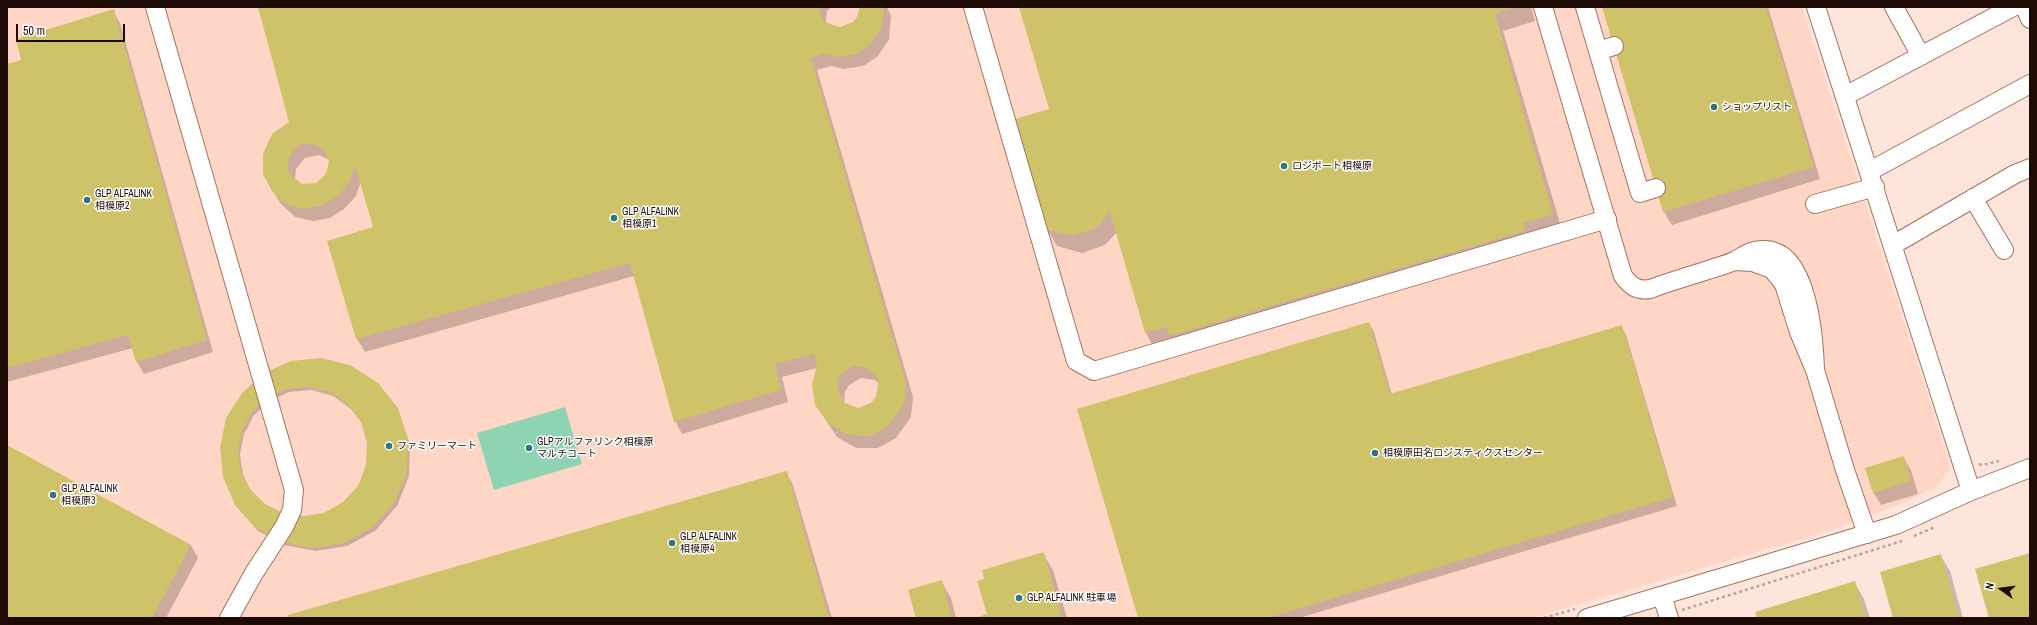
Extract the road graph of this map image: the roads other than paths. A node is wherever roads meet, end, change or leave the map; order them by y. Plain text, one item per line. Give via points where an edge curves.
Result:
1 (155, 7) edge
2 (973, 7) edge
3 (1543, 7) edge
4 (1585, 7) edge
5 (1816, 7) edge
6 (2013, 7) edge
7 (2022, 7) edge
8 (1901, 9) edge
9 (2030, 19) edge
10 (1921, 56) junction
11 (2030, 84) edge
12 (1845, 96) junction
13 (2030, 168) edge
14 (1872, 179) junction
15 (1656, 188) dead end
16 (1973, 198) junction
17 (1815, 204) dead end
18 (1607, 219) junction
19 (1893, 245) junction
20 (2004, 250) dead end
21 (2030, 468) edge
22 (1971, 491) junction
23 (1867, 534) junction
24 (1662, 596) junction
25 (229, 618) edge
26 (1587, 618) edge
27 (1669, 618) edge

1 - 25 street via 294,490 292,510 284,527
2 - 18 street via 1076,361 1094,371
3 - 18 street
4 - 15 street via 1606,49 1640,193
5 - 12 street
6 - 10 street
7 - 9 street via 2026,9
8 - 10 street
10 - 12 street
11 - 14 street
12 - 14 street
13 - 16 street
14 - 17 street
14 - 19 street
16 - 19 street
16 - 20 street
18 - 23 street via 1623,276 1630,285 1640,290 1734,261 1752,262 1772,269 1784,284 1799,332 1815,370
19 - 22 street
21 - 22 street
22 - 23 street via 1902,522
23 - 24 street
24 - 26 street
24 - 27 street

